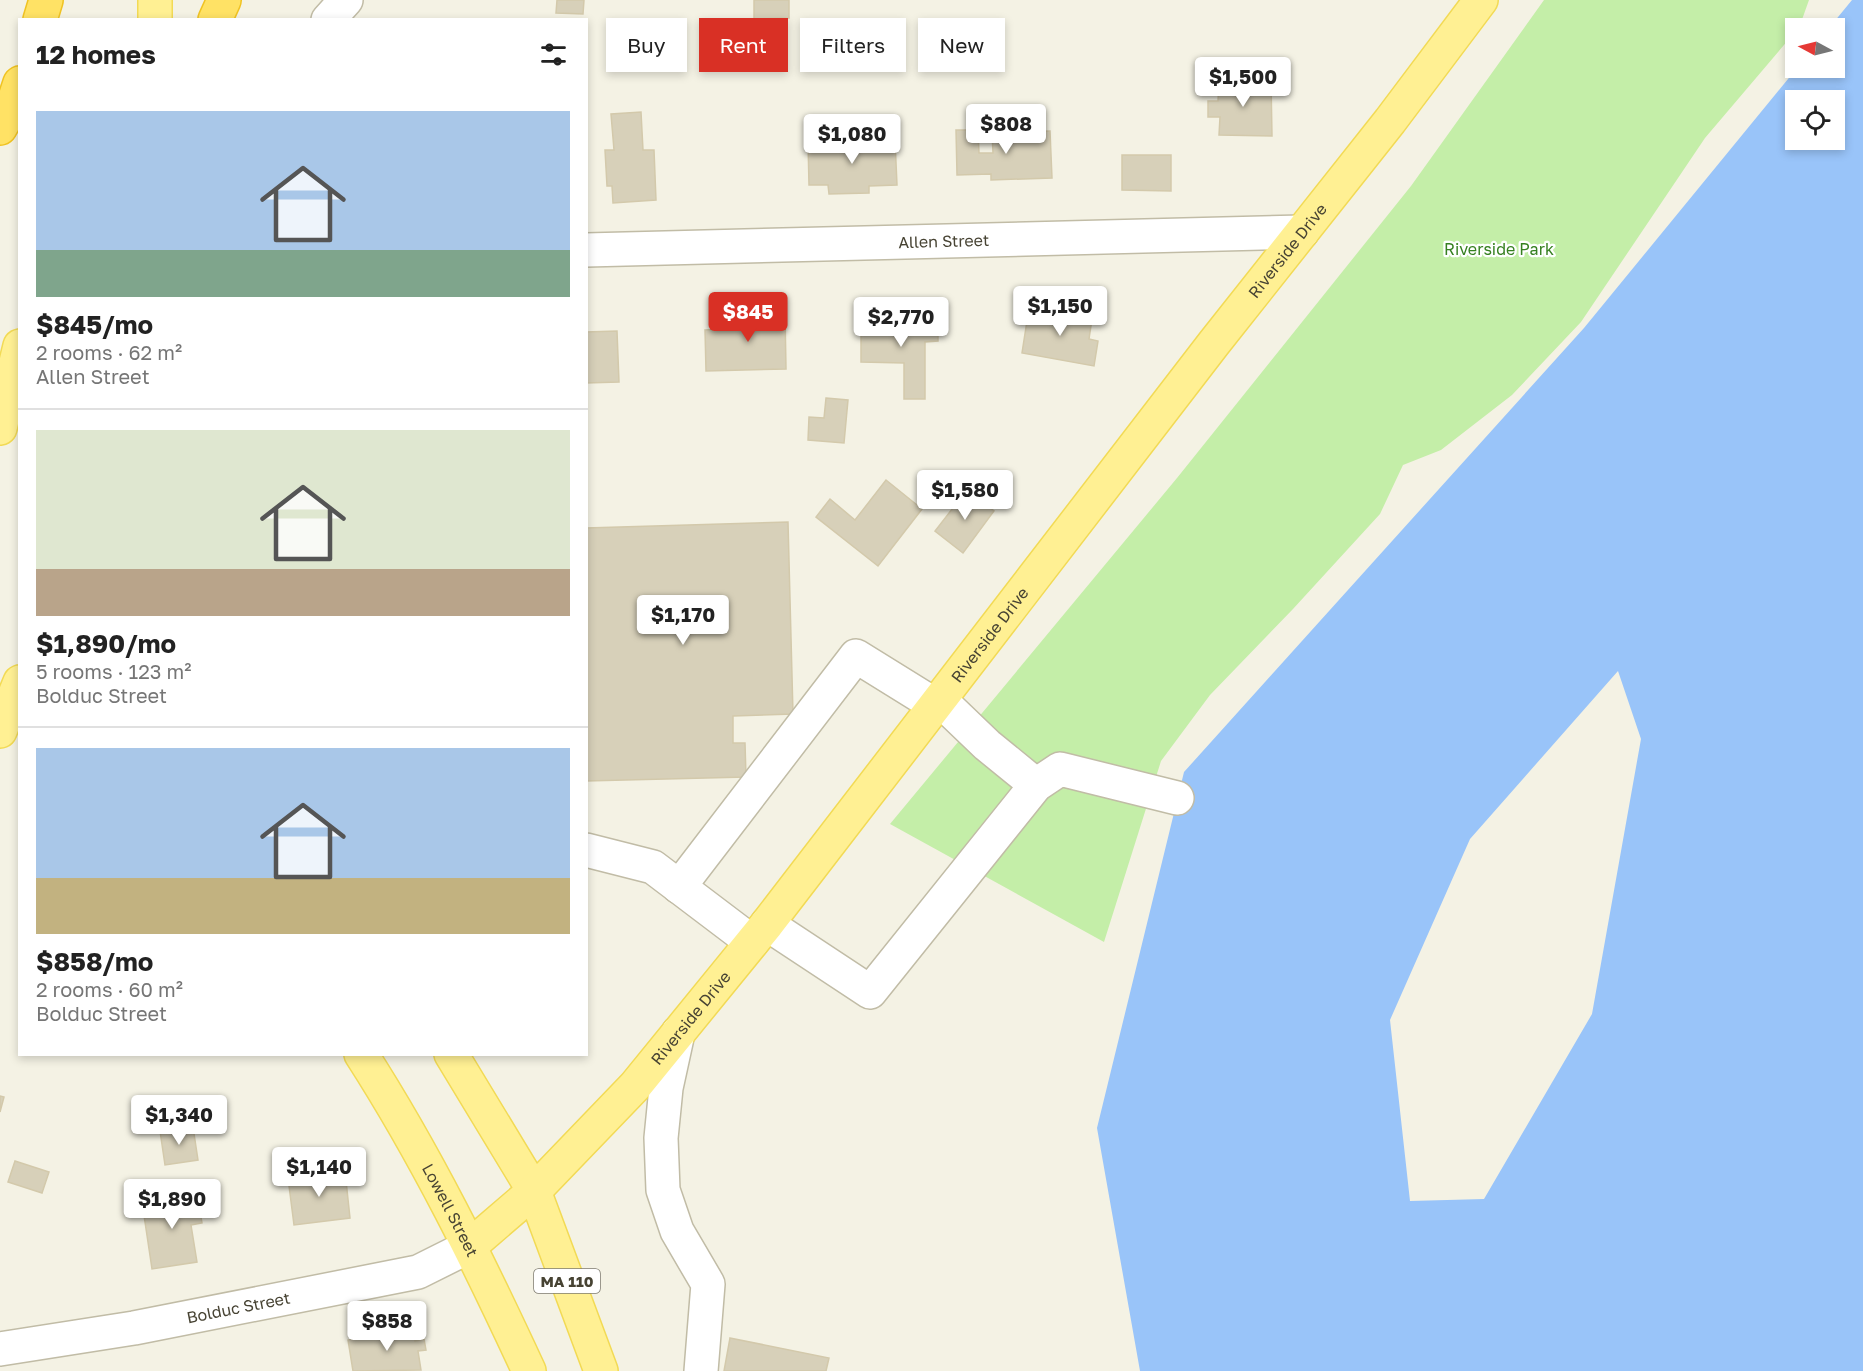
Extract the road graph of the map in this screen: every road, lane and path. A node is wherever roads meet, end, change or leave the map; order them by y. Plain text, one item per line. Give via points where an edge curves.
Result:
1 (46, 0) edge
2 (58, 0) edge
3 (155, 0) edge
4 (224, 0) edge
5 (346, 0) edge
6 (1481, 0) edge
7 (41, 18) edge
8 (58, 18) edge
9 (155, 18) edge
10 (216, 18) edge
11 (330, 18) edge
12 (18, 89) edge
13 (0, 128) edge
14 (1302, 232) junction
15 (588, 250) edge
16 (18, 354) edge
17 (0, 429) edge
18 (18, 665) edge
19 (0, 667) edge
20 (18, 688) edge
21 (937, 702) junction
22 (6, 724) edge
23 (1036, 785) junction
24 (1178, 798) dead end
25 (588, 851) edge
26 (679, 887) junction
27 (759, 933) junction
28 (678, 1033) junction
29 (362, 1056) edge
30 (453, 1056) edge
31 (534, 1191) junction
32 (470, 1246) junction
33 (0, 1349) edge
34 (530, 1371) edge
35 (601, 1371) edge
36 (701, 1371) edge

1 - 7 highway
2 - 8 main road
3 - 9 main road
4 - 10 highway
5 - 11 street
6 - 14 main road, Riverside Drive
12 - 13 highway
14 - 15 street, Allen Street
14 - 21 main road, Riverside Drive
16 - 17 main road
18 - 19 main road
20 - 22 main road
21 - 23 street
21 - 26 street via 856,656
21 - 27 main road, Riverside Drive
23 - 24 street via 1060,769
23 - 27 street via 870,992
25 - 26 street via 653,867
26 - 27 street
27 - 28 main road, Riverside Drive
28 - 31 main road, Riverside Drive via 635,1086
28 - 36 street via 661,1138 663,1191 677,1231 708,1284
29 - 32 main road, Lowell Street
30 - 31 main road, MA 110
31 - 32 main road, Riverside Drive
31 - 35 main road, MA 110
32 - 33 street, Bolduc Street via 418,1272 134,1328
32 - 34 main road, Lowell Street

